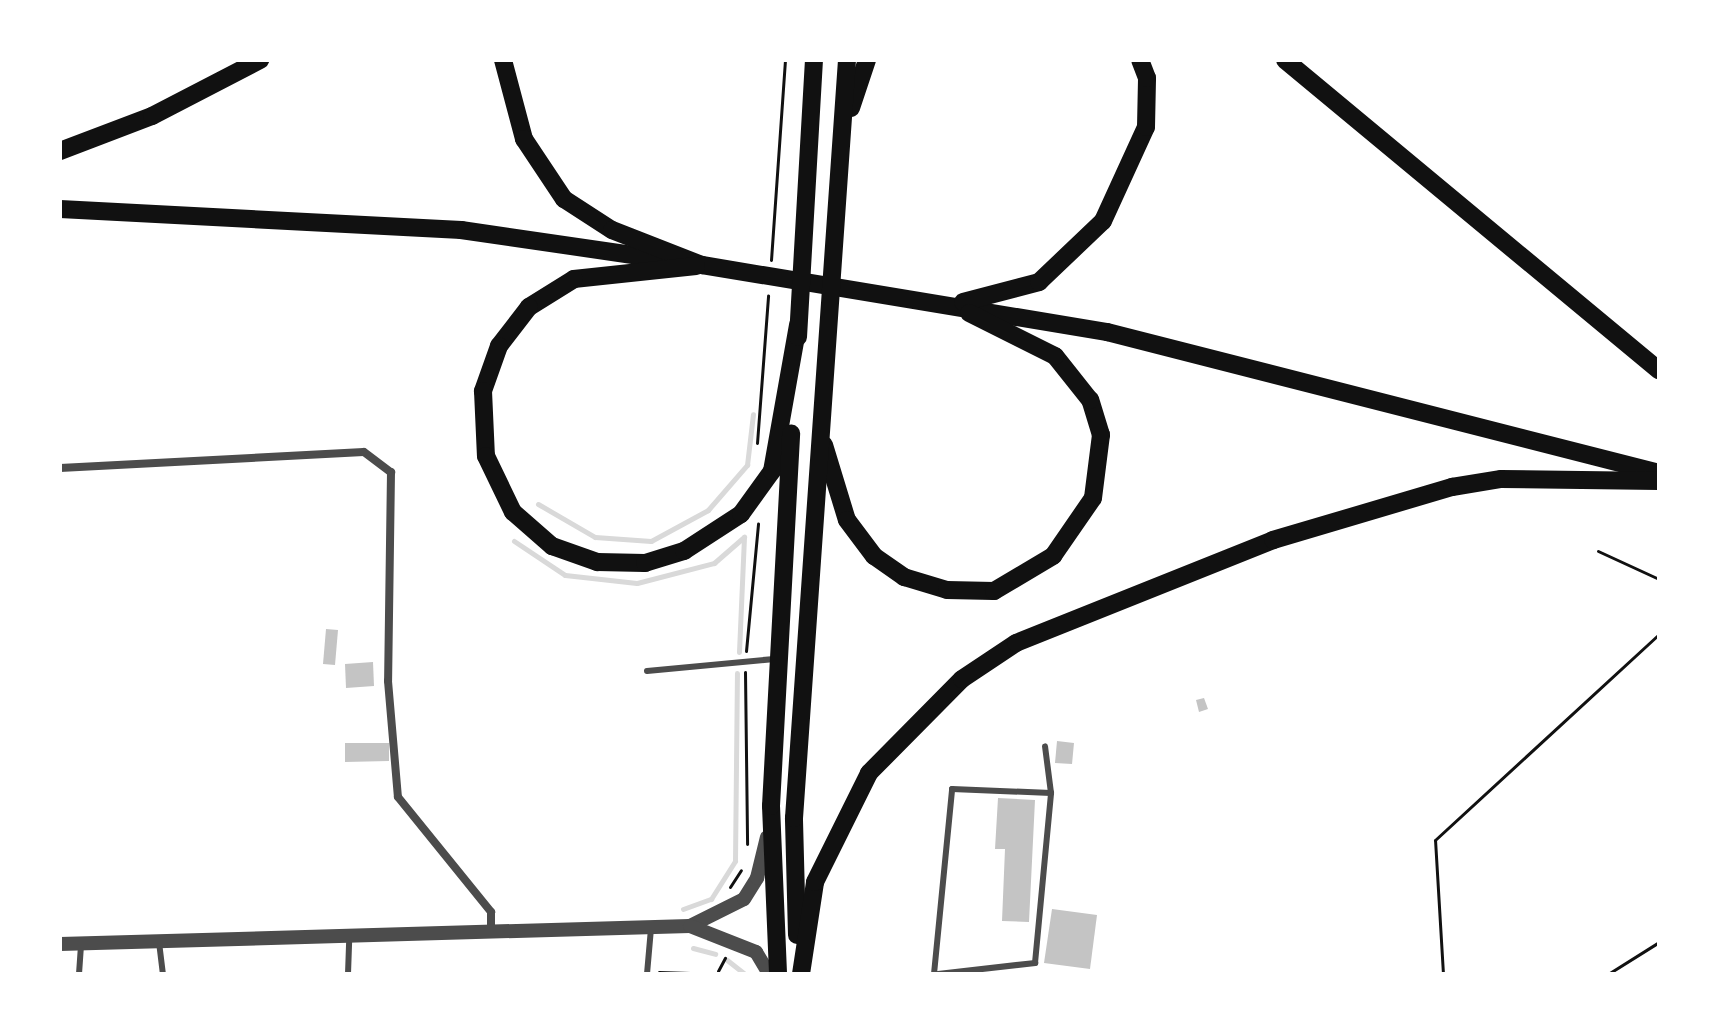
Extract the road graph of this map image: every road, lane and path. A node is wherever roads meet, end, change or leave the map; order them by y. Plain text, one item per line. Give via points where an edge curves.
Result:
1 (260, 60) edge
2 (503, 60) edge
3 (807, 60) edge
4 (814, 60) edge
5 (847, 60) edge
6 (867, 60) edge
7 (1140, 60) edge
8 (1285, 60) edge
9 (843, 129) junction
10 (60, 151) edge
11 (808, 172) junction
12 (60, 209) edge
13 (702, 265) junction
14 (952, 304) junction
15 (798, 325) junction
16 (1659, 370) edge
17 (821, 434) junction
18 (60, 468) edge
19 (1659, 473) edge
20 (1659, 481) edge
21 (761, 516) dead end
22 (1598, 551) dead end
23 (1659, 579) edge
24 (1659, 634) edge
25 (746, 653) dead end
26 (774, 659) junction
27 (745, 668) dead end
28 (647, 671) dead end
29 (1045, 746) dead end
30 (1051, 793) junction
31 (771, 806) junction
32 (724, 896) dead end
33 (690, 926) junction
34 (651, 928) junction
35 (491, 935) junction
36 (349, 937) junction
37 (159, 942) junction
38 (1659, 942) edge
39 (60, 944) edge
40 (81, 944) junction
41 (730, 947) dead end
42 (79, 974) edge
43 (163, 974) edge
44 (348, 974) edge
45 (647, 974) edge
46 (721, 974) edge
47 (769, 974) edge
48 (778, 974) edge
49 (801, 974) edge
50 (936, 974) edge
51 (1443, 974) edge
52 (1608, 974) edge

1 - 10 main road via 152,116
2 - 13 main road via 524,139 564,199 612,230
3 - 11 main road
4 - 11 main road
5 - 9 main road
6 - 9 main road
7 - 14 main road via 1147,78 1146,127 1103,221 1039,282
8 - 16 main road
9 - 17 main road
11 - 15 main road
12 - 13 main road via 446,229
13 - 14 main road
13 - 15 main road via 574,279 529,307 499,346 483,391 486,456 513,512 552,546 597,562 645,563 684,551 741,514 772,471
14 - 17 main road via 1055,356 1090,400 1101,435 1093,498 1053,556 994,591 947,590 904,577 874,556 847,520
14 - 19 main road via 1335,386
15 - 26 main road
17 - 49 main road via 794,818
18 - 35 street via 364,452 391,472 388,681 398,797 491,912
20 - 49 main road via 1501,479 1452,487 1273,540 1016,643 962,679 869,773 815,882
21 - 25 path
22 - 23 path
24 - 51 path via 1435,840
26 - 28 lane
26 - 31 main road
27 - 32 path via 748,860
29 - 30 lane
30 - 50 lane via 1035,963
30 - 50 lane via 952,789
31 - 33 street via 751,889
31 - 48 main road
33 - 34 street
33 - 47 street via 756,952
34 - 35 street
34 - 45 lane
35 - 36 street
36 - 37 street
36 - 44 lane
37 - 40 street
37 - 43 lane
38 - 52 path
39 - 40 street
40 - 42 lane
41 - 46 path

